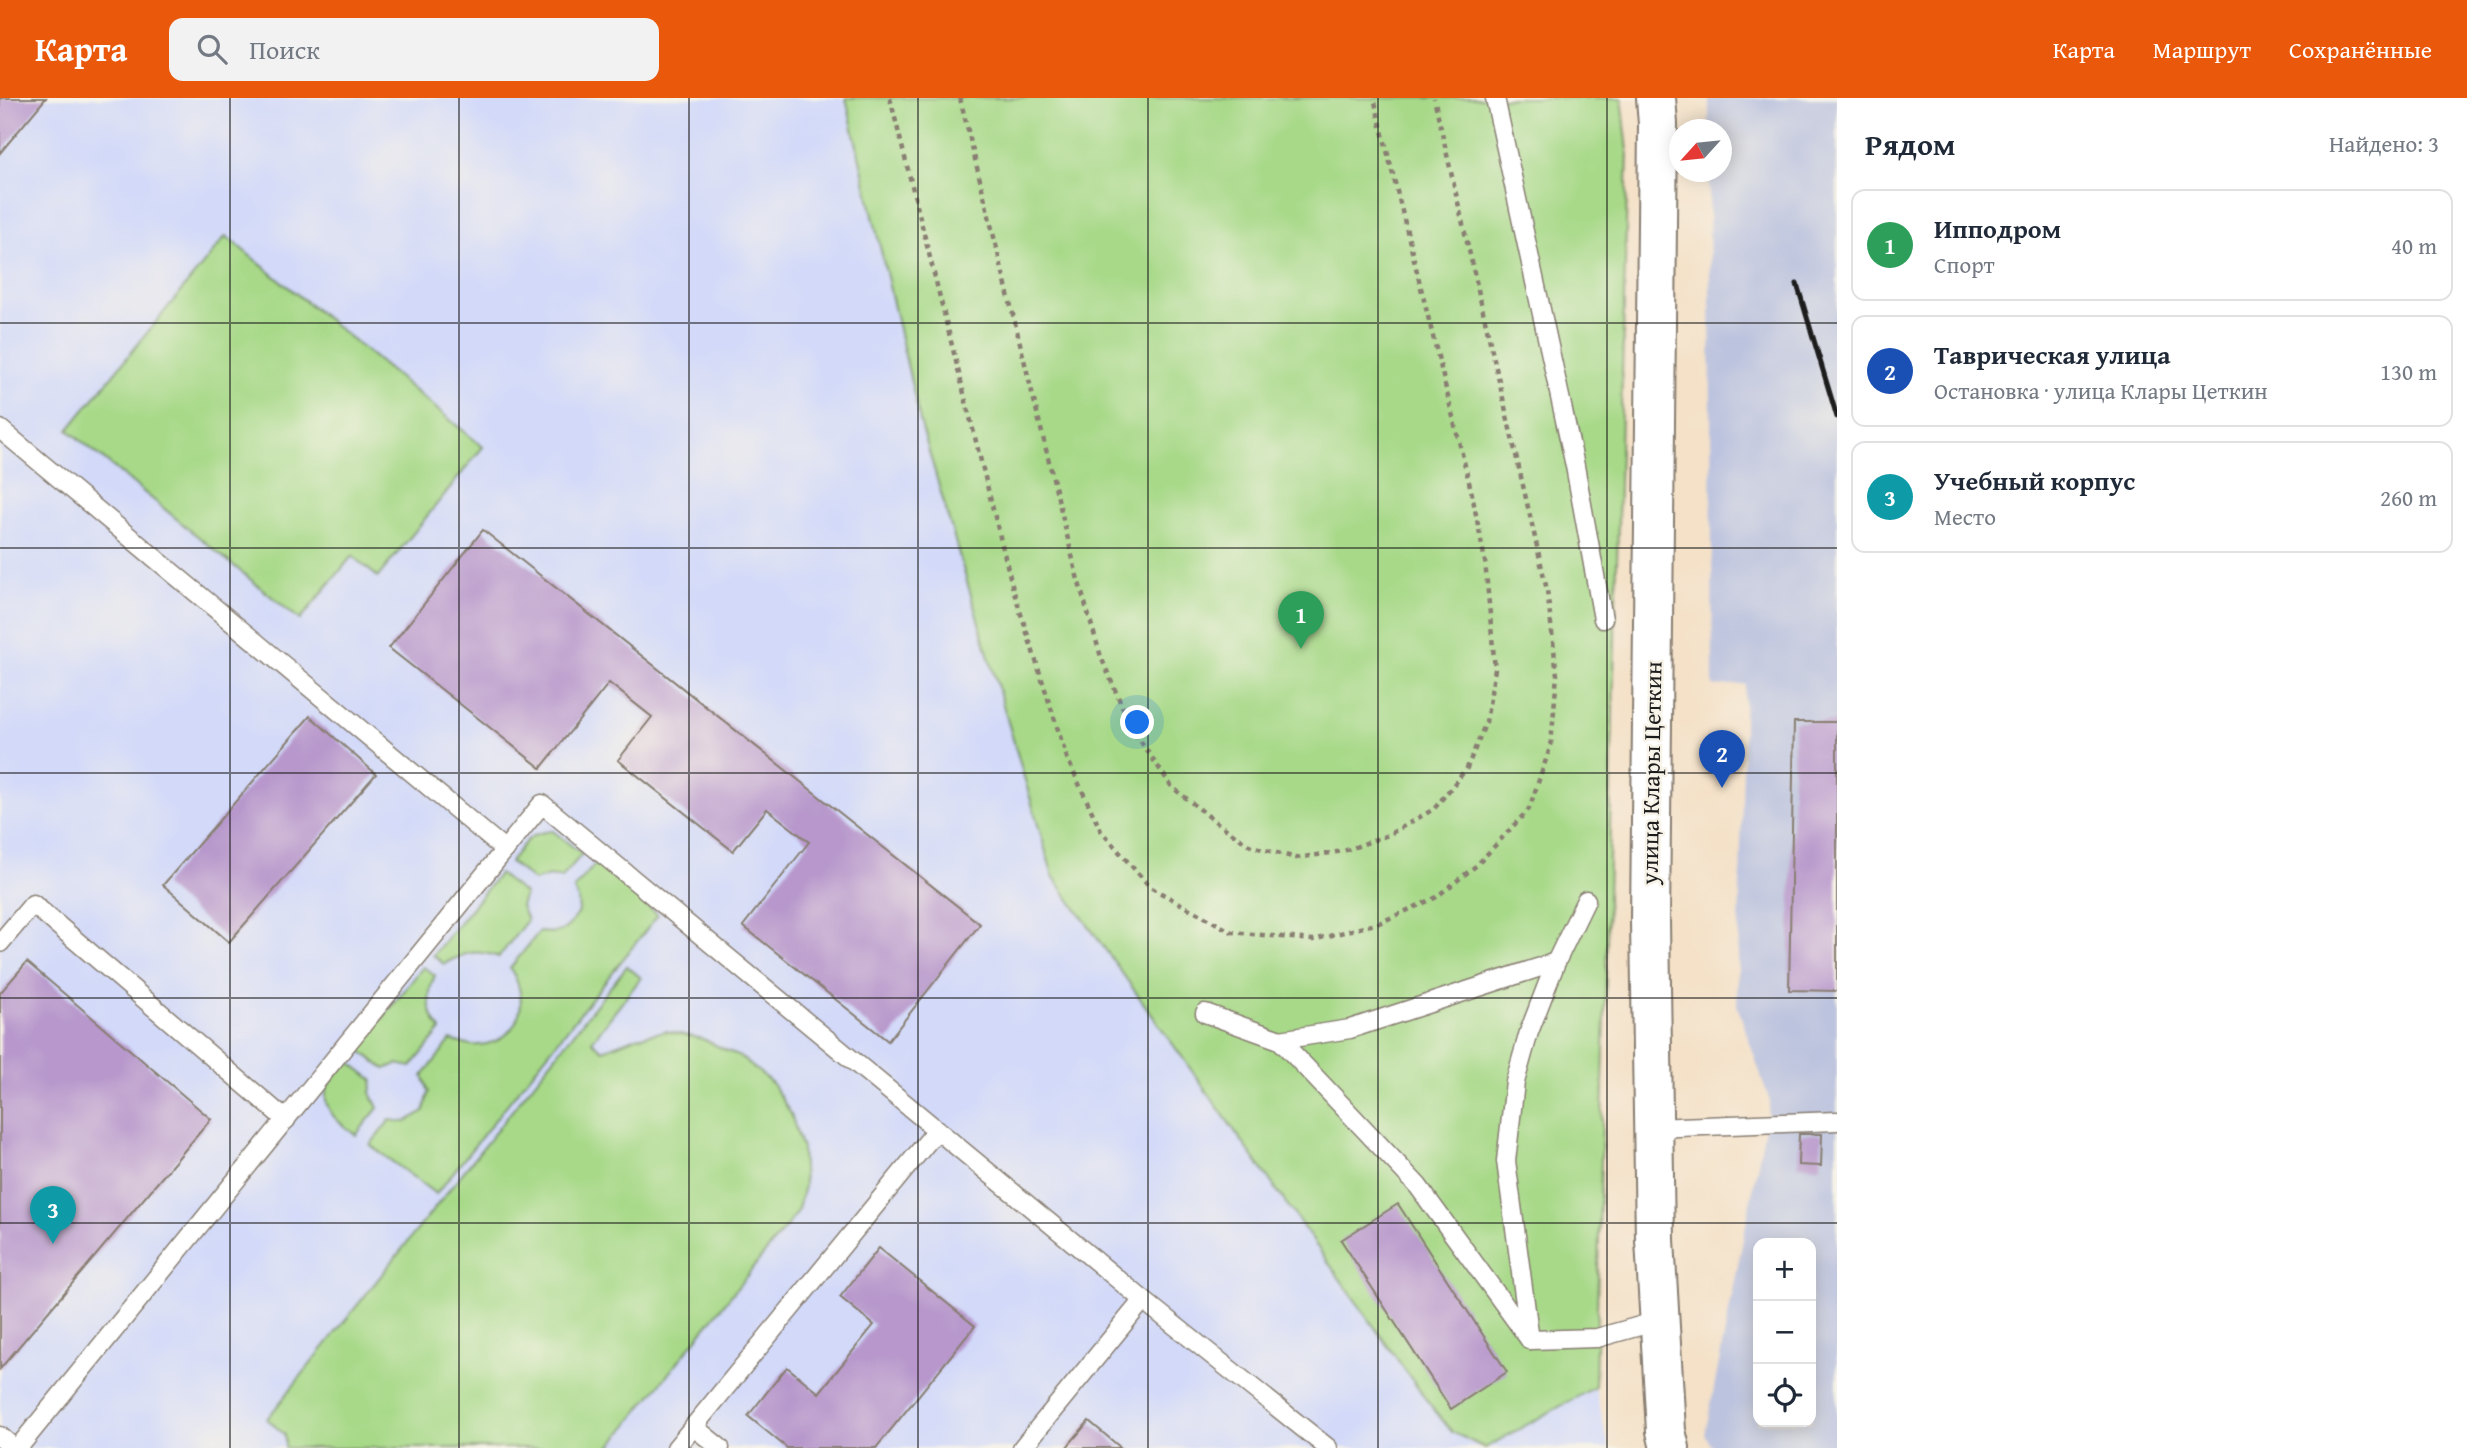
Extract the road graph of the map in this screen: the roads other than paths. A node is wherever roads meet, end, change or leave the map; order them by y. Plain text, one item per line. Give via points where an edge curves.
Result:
1 (1495, 98) edge
2 (1656, 98) edge
3 (0, 429) edge
4 (1603, 619) dead end
5 (505, 850) junction
6 (1586, 900) dead end
7 (0, 943) edge
8 (1556, 962) junction
9 (1205, 1013) dead end
10 (1280, 1040) junction
11 (286, 1120) junction
12 (1837, 1121) edge
13 (1653, 1128) junction
14 (937, 1130) junction
15 (1143, 1300) junction
16 (1661, 1320) junction
17 (1530, 1340) junction
18 (694, 1427) junction
19 (0, 1436) edge
20 (1305, 1441) edge
21 (16, 1448) edge
22 (676, 1448) edge
23 (719, 1448) edge
24 (1023, 1448) edge
25 (1328, 1448) edge
26 (1670, 1448) edge

1 - 4 lane via 1575,466
2 - 13 street, улица Клары Цеткин via 1650,922
3 - 5 lane
5 - 11 lane
5 - 14 lane via 542,804
6 - 8 lane
7 - 11 lane via 33,904
8 - 10 lane via 1350,1029
8 - 17 lane via 1515,1082 1506,1161
9 - 10 lane
10 - 17 lane via 1418,1186
11 - 21 lane
12 - 13 lane
13 - 16 street, улица Клары Цеткин
14 - 15 lane
14 - 18 lane
15 - 20 lane
15 - 24 lane
16 - 17 lane via 1597,1338
16 - 26 street, улица Клары Цеткин
18 - 22 lane
18 - 23 lane
19 - 21 lane
20 - 25 lane

